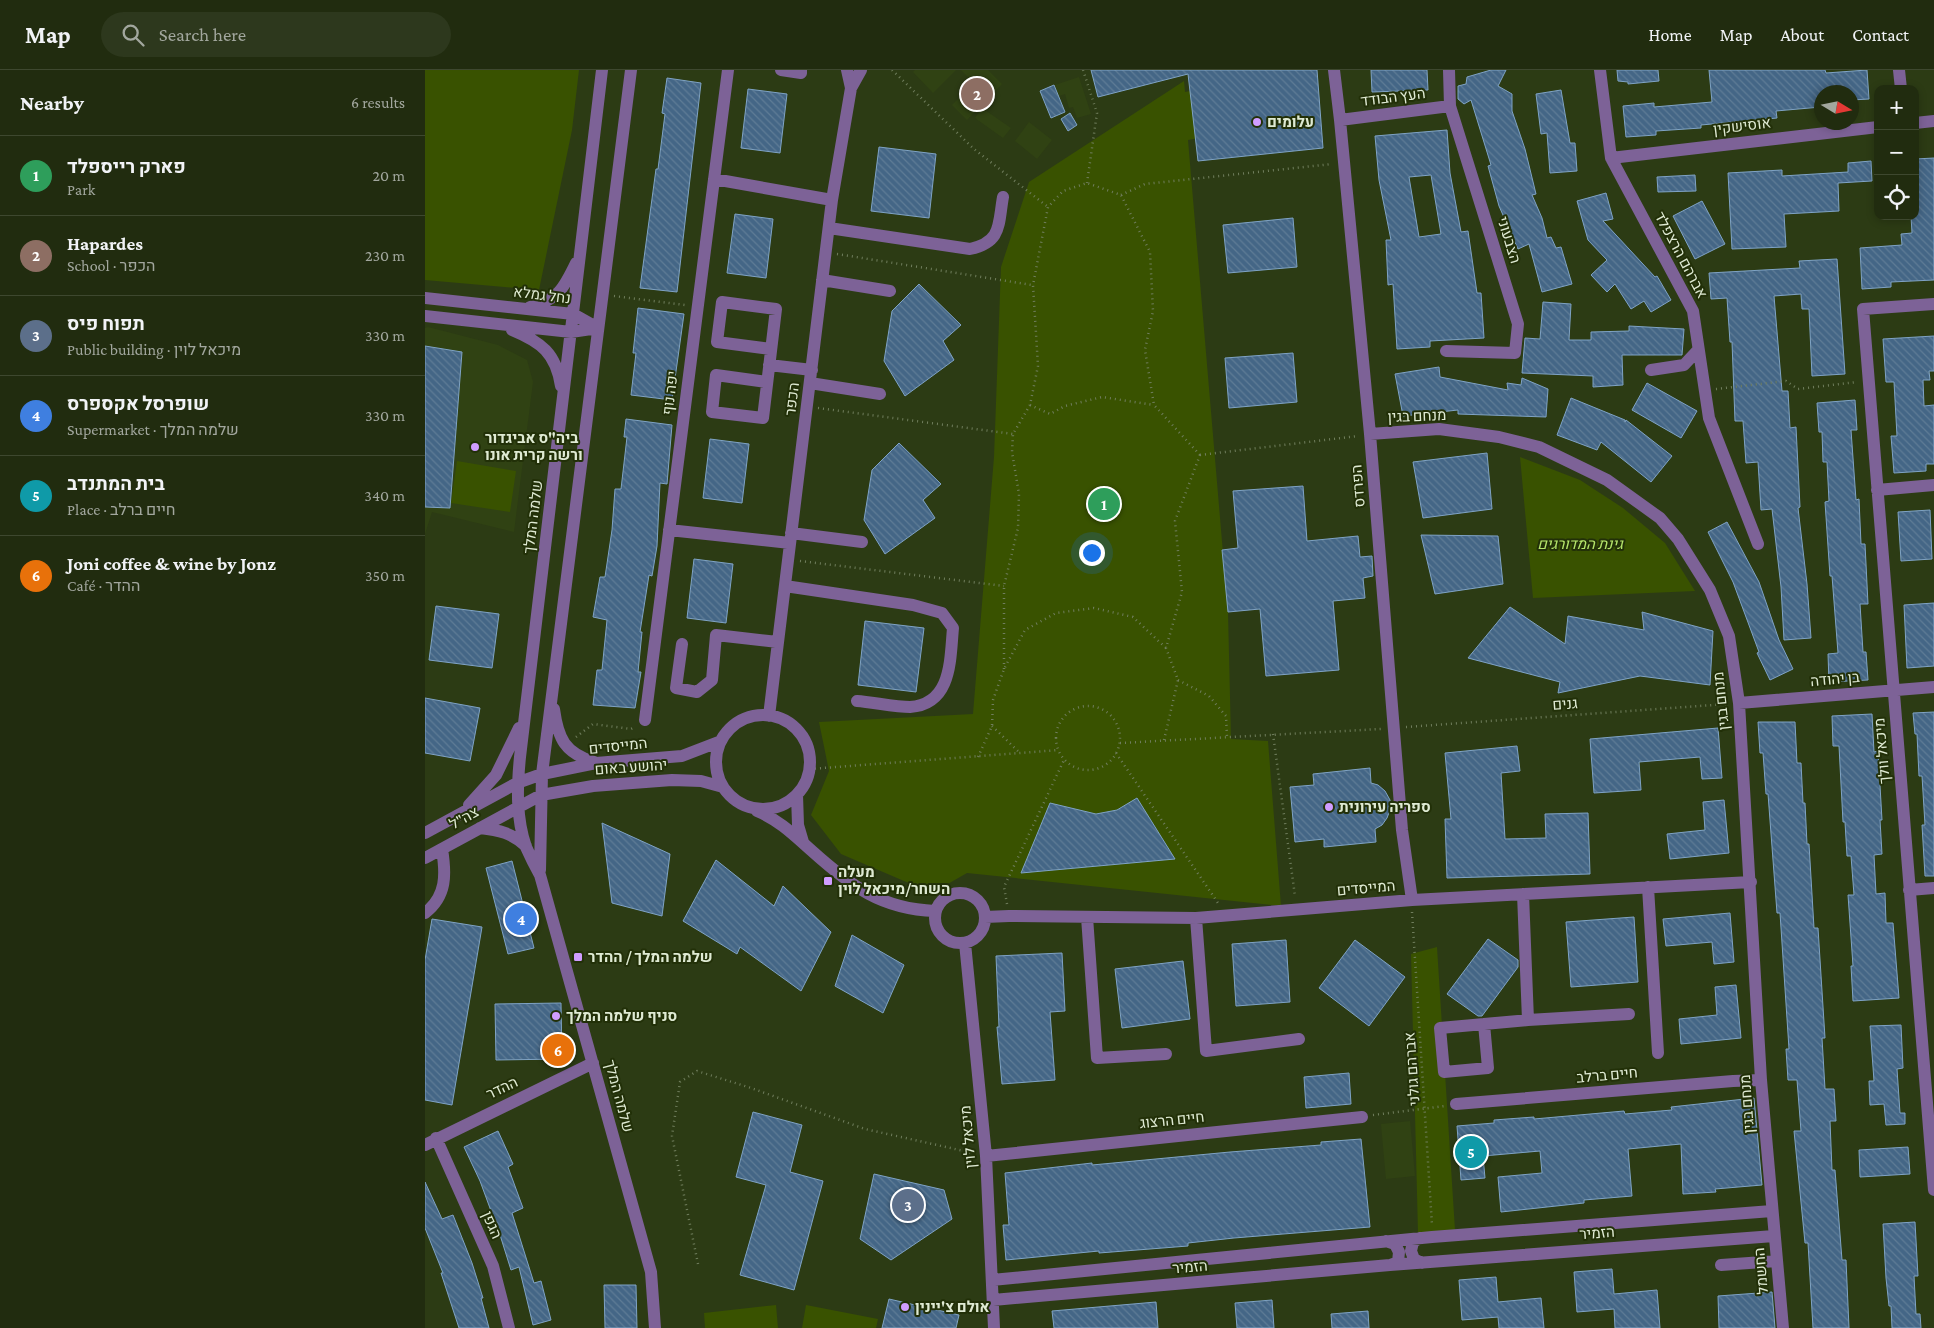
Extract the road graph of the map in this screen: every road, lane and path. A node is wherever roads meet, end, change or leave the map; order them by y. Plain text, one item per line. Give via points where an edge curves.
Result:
1 (602, 70) edge
2 (631, 70) edge
3 (728, 70) edge
4 (781, 70) edge
5 (801, 70) edge
6 (847, 70) edge
7 (861, 70) edge
8 (892, 70) edge
9 (1083, 70) edge
10 (1333, 70) edge
11 (1449, 70) edge
12 (1600, 70) edge
13 (1899, 70) edge
14 (1901, 85) edge
15 (851, 88) junction
16 (1450, 106) junction
17 (1340, 120) junction
18 (1934, 121) edge
19 (1919, 123) edge
20 (1874, 127) edge
21 (1611, 158) junction
22 (1344, 163) junction
23 (714, 179) junction
24 (1087, 183) junction
25 (1121, 195) junction
26 (1003, 197) dead end
27 (832, 200) junction
28 (1048, 207) junction
29 (829, 228) junction
30 (826, 252) junction
31 (581, 254) junction
32 (823, 280) junction
33 (1033, 285) junction
34 (890, 291) dead end
35 (602, 295) junction
36 (425, 298) edge
37 (1934, 304) edge
38 (698, 306) junction
39 (525, 308) junction
40 (573, 314) junction
41 (425, 316) edge
42 (498, 324) junction
43 (598, 328) junction
44 (571, 332) junction
45 (771, 349) junction
46 (1699, 350) junction
47 (1445, 351) dead end
48 (769, 365) junction
49 (1651, 370) dead end
50 (811, 377) junction
51 (1869, 381) junction
52 (767, 382) junction
53 (1705, 390) junction
54 (880, 394) dead end
55 (563, 401) junction
56 (1154, 405) junction
57 (1030, 406) junction
58 (807, 407) junction
59 (1013, 434) junction
60 (1370, 434) junction
61 (1200, 455) junction
62 (1934, 485) edge
63 (1877, 490) junction
64 (669, 530) junction
65 (791, 538) junction
66 (862, 542) dead end
67 (1759, 544) dead end
68 (788, 560) junction
69 (785, 586) junction
70 (1004, 586) junction
71 (778, 642) junction
72 (682, 644) dead end
73 (1166, 648) junction
74 (1003, 669) junction
75 (1178, 680) junction
76 (1934, 687) edge
77 (1893, 690) junction
78 (552, 692) junction
79 (857, 701) dead end
80 (1739, 703) junction
81 (526, 710) junction
82 (769, 716) junction
83 (645, 720) joint
84 (992, 726) junction
85 (1394, 728) junction
86 (1273, 734) junction
87 (1227, 737) junction
88 (1164, 740) junction
89 (721, 741) junction
90 (1120, 743) junction
91 (565, 745) junction
92 (1059, 750) junction
93 (1117, 753) junction
94 (1021, 754) junction
95 (978, 757) junction
96 (1064, 760) junction
97 (596, 763) junction
98 (810, 769) junction
99 (543, 774) junction
100 (517, 783) junction
101 (723, 787) junction
102 (797, 795) junction
103 (541, 796) junction
104 (743, 805) junction
105 (518, 808) junction
106 (461, 815) junction
107 (480, 828) junction
108 (425, 833) edge
109 (804, 844) junction
110 (526, 846) junction
111 (442, 848) junction
112 (425, 858) edge
113 (540, 875) junction
114 (1751, 882) junction
115 (1648, 887) junction
116 (1934, 888) edge
117 (1909, 890) junction
118 (1523, 894) junction
119 (1411, 900) junction
120 (1297, 910) junction
121 (935, 911) junction
122 (425, 913) edge
123 (1227, 915) junction
124 (1009, 916) junction
125 (985, 917) junction
126 (1087, 917) junction
127 (1196, 918) junction
128 (965, 943) junction
129 (1629, 1014) dead end
130 (1528, 1020) junction
131 (1485, 1024) junction
132 (1299, 1039) dead end
133 (1658, 1053) dead end
134 (1167, 1054) dead end
135 (1928, 1056) edge
136 (593, 1063) junction
137 (1761, 1080) junction
138 (1456, 1104) joint
139 (1425, 1108) junction
140 (1362, 1117) joint
141 (436, 1138) junction
142 (425, 1145) edge
143 (986, 1156) junction
144 (1934, 1190) edge
145 (1772, 1211) junction
146 (1774, 1236) junction
147 (1426, 1238) junction
148 (1386, 1241) junction
149 (1777, 1261) junction
150 (1422, 1263) junction
151 (698, 1264) dead end
152 (1390, 1265) junction
153 (1721, 1265) dead end
154 (992, 1280) junction
155 (993, 1300) junction
156 (509, 1328) edge
157 (655, 1328) edge
158 (994, 1328) edge
159 (1783, 1328) edge

1 - 31 street, שלמה המלך
2 - 35 street, שלמה המלך
3 - 23 street, יפה נוף
4 - 5 street
6 - 15 street, הכפר
7 - 15 street, הכפר
8 - 28 path via 975,149
9 - 24 path via 1097,113
10 - 17 street, הפרדס
11 - 16 street, הצבעוני
12 - 21 street, אברהם הרצפלד
13 - 14 street
15 - 27 street, הכפר
16 - 17 street, העץ הבודד
16 - 47 street, הצבעוני via 1518,324 1515,353
17 - 22 street, הפרדס
18 - 19 street
20 - 21 street, אוסישקין
21 - 46 street, אברהם הרצפלד via 1693,311
22 - 25 path via 1145,184
22 - 60 street, הפרדס
23 - 27 street
23 - 38 street, יפה נוף
24 - 25 path
24 - 28 path via 1063,192
25 - 56 path via 1151,252 1153,311 1145,350
26 - 29 street via 996,236 985,246 970,249
27 - 29 street, הכפר
28 - 33 path
29 - 30 street, הכפר
30 - 32 street, הכפר
30 - 33 path
31 - 39 street via 554,298
31 - 40 street, שלמה המלך
32 - 34 street
32 - 50 street, הכפר
33 - 57 path via 1037,366
35 - 38 path
35 - 43 street, שלמה המלך
36 - 39 street, נחל גמלא
37 - 51 street, מיכאל וולך via 1863,309
38 - 64 street, יפה נוף
39 - 40 street, נחל גמלא
40 - 43 street, נחל גמלא
40 - 44 street, שלמה המלך
41 - 42 street
42 - 44 street
42 - 55 street via 542,345 557,368
43 - 44 street
43 - 78 street, שלמה המלך
44 - 55 street, שלמה המלך
45 - 45 street via 776,309 722,302 717,342
45 - 48 street
46 - 49 street via 1683,364
46 - 53 street, אברהם הרצפלד
48 - 50 street
48 - 52 street
50 - 54 street
50 - 58 street, הכפר
51 - 53 path via 1798,389 1786,381
51 - 63 street, מיכאל וולך
52 - 52 street via 716,376 712,412 763,418
53 - 67 street, אברהם הרצפלד via 1709,418
55 - 81 street, שלמה המלך
56 - 57 path via 1102,397 1065,406 1050,414
56 - 61 path
57 - 59 path
58 - 59 path
58 - 65 street, הכפר
59 - 70 path via 1012,452 1019,494 1018,528
60 - 61 path
60 - 80 street, מנחם בגין via 1439,429 1499,437 1539,447 1607,480 1637,500 1661,518 1710,590 1729,636
60 - 85 street, הפרדס
61 - 73 path via 1175,522 1182,592
62 - 63 street
63 - 77 street, מיכאל וולך
64 - 65 street
64 - 83 street, יפה נוף
65 - 66 street
65 - 68 street, הכפר
68 - 69 street, הכפר
68 - 70 path
69 - 71 street, הכפר
69 - 79 street via 913,605 942,613 953,628 943,691 932,700 911,707
70 - 74 path
71 - 72 street via 717,635 712,680 697,692 676,688
71 - 82 street, הכפר
73 - 74 path via 1133,617 1094,608 1056,613 1025,630
73 - 75 path
74 - 84 path via 993,700
75 - 87 path via 1209,696 1226,716
75 - 88 path
76 - 77 street, בן יהודה
77 - 80 street, בן יהודה
77 - 117 street, מיכאל וולך
78 - 91 street via 558,731
78 - 99 street, שלמה המלך
80 - 85 path, גנים
80 - 114 street, מנחם בגין
81 - 100 street, שלמה המלך
81 - 106 street via 496,775
82 - 89 street via 741,721
82 - 98 street via 789,723 804,738
83 - 91 path via 631,729 593,724
84 - 94 path
84 - 95 path
85 - 86 path, גנים
85 - 119 street, הפרדס
86 - 87 path, גנים
86 - 120 path
87 - 88 path, גנים
88 - 90 path, גנים
89 - 97 street, המייסדים via 682,756
89 - 101 street via 716,760
90 - 92 path via 1117,724 1110,715 1103,710 1081,707 1063,719 1058,728
90 - 93 path
91 - 97 street via 574,755
92 - 94 path
92 - 96 path
93 - 96 path via 1101,768 1090,770
93 - 123 path
94 - 95 path
95 - 98 path
96 - 124 path via 1004,887
97 - 99 street, המייסדים
98 - 102 street
99 - 100 street, המייסדים
99 - 103 street, שלמה המלך
100 - 105 street, שלמה המלך
100 - 106 street, צה"ל
101 - 103 street, יהושע באום via 701,781 672,780 593,786
101 - 104 street
102 - 104 street via 777,807 760,809
102 - 109 street via 798,825
103 - 105 street
103 - 113 street, שלמה המלך
104 - 109 street via 782,824
105 - 107 street, צה"ל
105 - 110 street, שלמה המלך
106 - 108 street, צה"ל
107 - 110 street via 512,834
107 - 111 street, צה"ל
109 - 121 street via 828,866 875,898 897,907
110 - 113 street, שלמה המלך
111 - 112 street, צה"ל
111 - 122 street via 445,867 443,889
113 - 136 street, שלמה המלך
114 - 115 street, המייסדים
114 - 137 street, מנחם בגין
115 - 118 street, המייסדים
115 - 133 street
116 - 117 street
117 - 135 street, מיכאל וולך
118 - 119 street, המייסדים
118 - 130 street
119 - 120 street, המייסדים
119 - 139 path, אברהם גולני
120 - 123 street, המייסדים
121 - 125 street via 944,898 959,893 974,897
121 - 128 street via 934,920 941,936 948,941
123 - 127 street, המייסדים
124 - 125 street, המייסדים
124 - 126 street, המייסדים
125 - 128 street via 983,929
126 - 127 street, המייסדים
126 - 134 street via 1097,1058
127 - 132 street via 1206,1051
128 - 143 street, מיכאל לוין
129 - 130 street
130 - 131 street
131 - 131 street via 1440,1028 1444,1072 1488,1068
135 - 144 street, מיכאל וולך
136 - 141 street, ההדר
136 - 157 street, שלמה המלך via 651,1272
137 - 138 street, חיים ברלב
137 - 145 street, מנחם בגין
138 - 139 path
139 - 140 path
139 - 147 path, אברהם גולני
140 - 143 street, חיים הרצוג
141 - 142 street, ההדר
141 - 156 street, הגפן via 493,1266
143 - 151 path via 865,1129 697,1071 680,1082 672,1136
143 - 154 street, מיכאל לוין
145 - 146 street, החשמל
145 - 147 street, הזמיר
146 - 149 street, החשמל
146 - 150 street, הזמיר
147 - 148 street, הזמיר
147 - 150 street via 1413,1242 1411,1251 1414,1259
148 - 152 street via 1395,1244 1399,1252 1398,1262
148 - 154 street, הזמיר
149 - 153 street
149 - 159 street, החשמל
150 - 152 street, הזמיר
152 - 155 street, הזמיר
154 - 155 street, מיכאל לוין
155 - 158 street, מיכאל לוין

